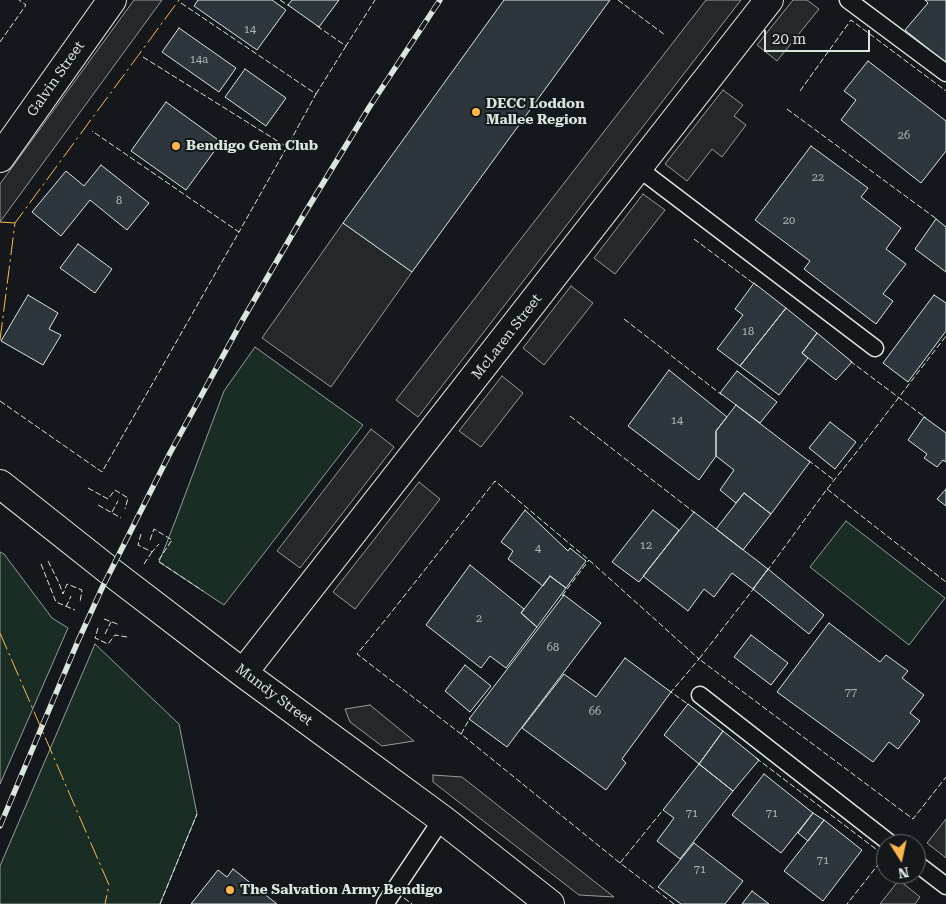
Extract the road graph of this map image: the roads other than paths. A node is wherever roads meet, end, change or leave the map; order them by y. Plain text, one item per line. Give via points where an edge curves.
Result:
1 (112, 0) edge
2 (769, 0) edge
3 (848, 0) edge
4 (946, 73) edge
5 (0, 158) edge
6 (638, 168) junction
7 (875, 348) dead end
8 (0, 484) edge
9 (244, 672) junction
10 (700, 695) dead end
11 (442, 819) junction
12 (879, 834) edge
13 (926, 871) edge
14 (946, 886) edge
15 (385, 904) edge
16 (550, 904) edge

1 - 5 street, Galvin Street
2 - 6 street, McLaren Street
3 - 4 lane
6 - 7 lane
6 - 9 street, McLaren Street
8 - 9 street, Mundy Street
9 - 11 street, Mundy Street
10 - 12 lane
11 - 15 lane
11 - 16 street, Mundy Street
13 - 14 lane

